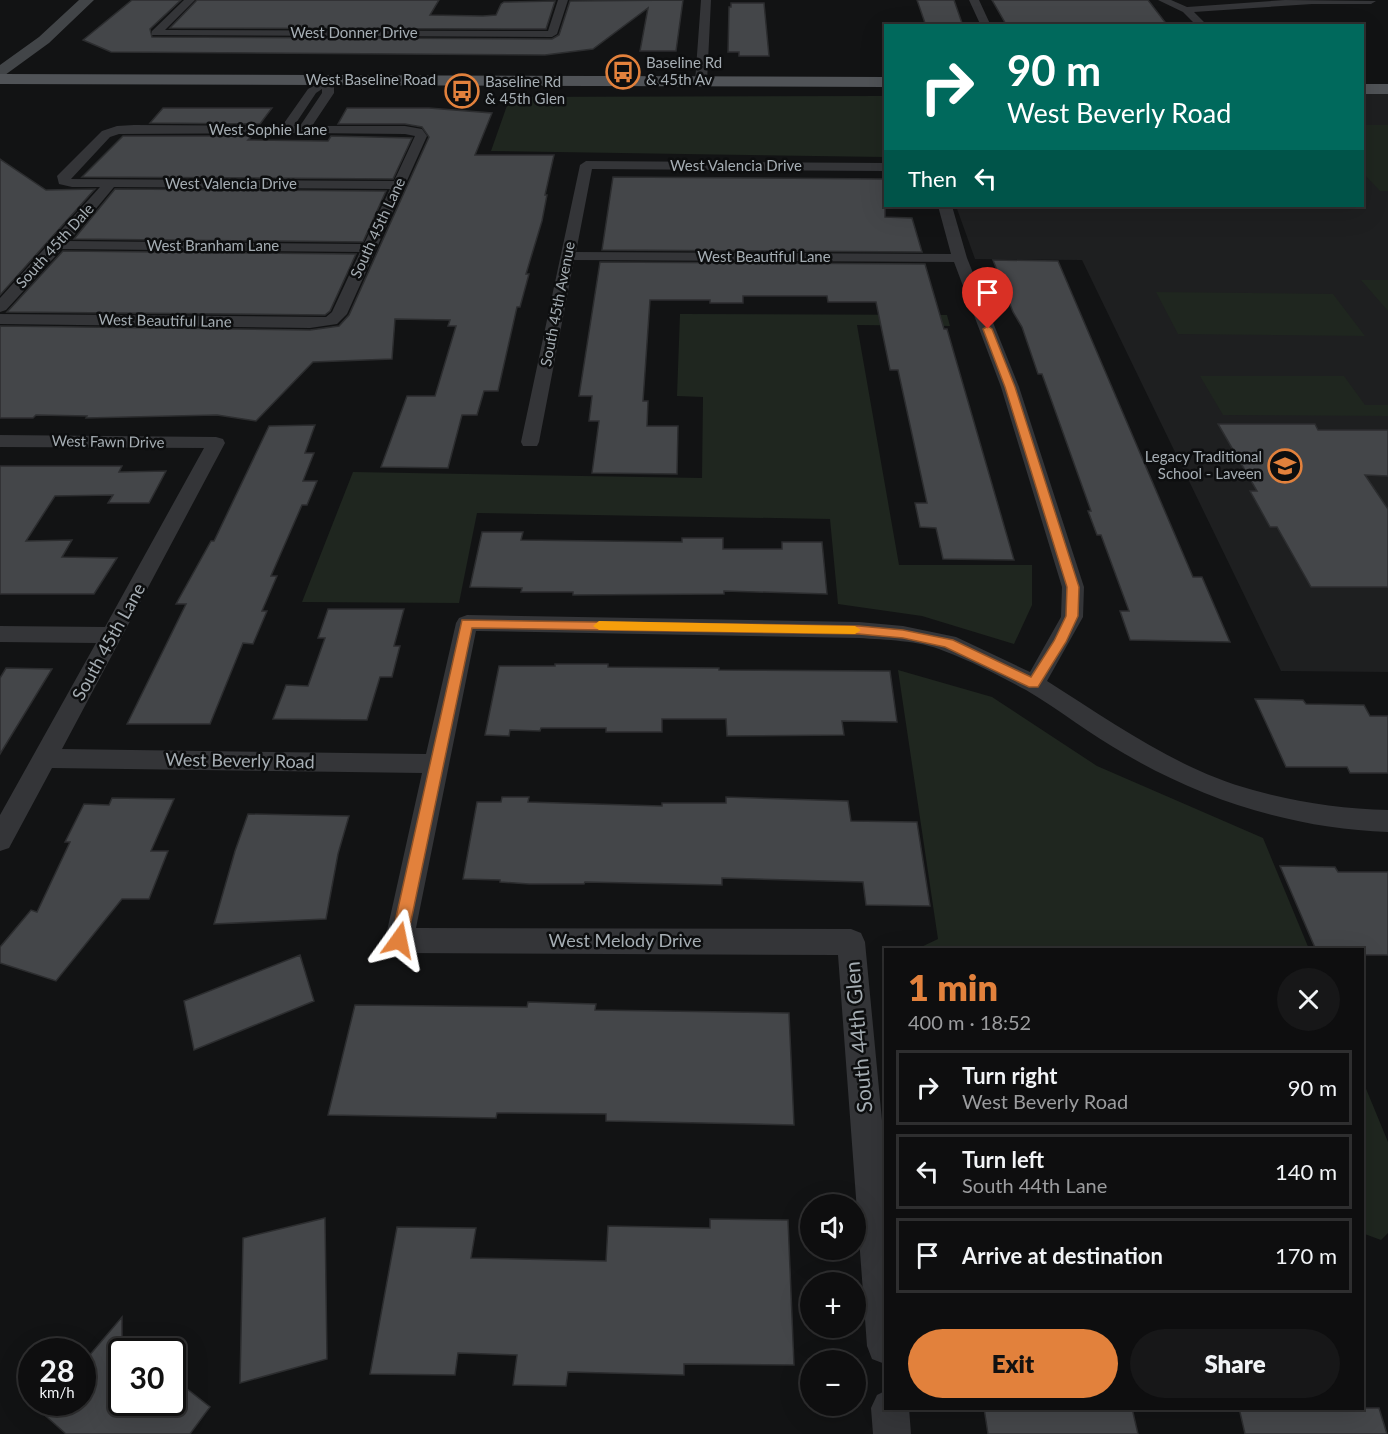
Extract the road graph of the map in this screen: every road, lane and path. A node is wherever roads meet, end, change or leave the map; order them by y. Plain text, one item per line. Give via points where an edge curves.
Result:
1 (87, 0) edge
2 (190, 0) edge
3 (563, 0) edge
4 (706, 0) edge
5 (974, 0) edge
6 (1163, 0) edge
7 (1373, 3) edge
8 (1186, 10) junction
9 (985, 24) edge
10 (1201, 24) edge
11 (0, 72) edge
12 (0, 79) edge
13 (328, 80) junction
14 (1364, 81) edge
15 (1388, 81) edge
16 (701, 82) junction
17 (884, 82) edge
18 (1364, 89) edge
19 (1388, 89) edge
20 (299, 109) junction
21 (317, 109) junction
22 (285, 130) junction
23 (303, 130) junction
24 (418, 132) joint
25 (586, 165) joint
26 (884, 166) edge
27 (64, 181) joint
28 (110, 184) junction
29 (398, 185) junction
30 (945, 207) edge
31 (58, 245) junction
32 (369, 248) junction
33 (567, 256) junction
34 (960, 258) junction
35 (0, 307) edge
36 (0, 319) edge
37 (330, 321) joint
38 (0, 441) edge
39 (530, 442) dead end
40 (216, 443) joint
41 (0, 634) edge
42 (113, 635) junction
43 (1034, 684) junction
44 (45, 758) junction
45 (435, 764) junction
46 (1388, 821) edge
47 (0, 840) edge
48 (851, 942) joint
49 (884, 1334) edge
50 (890, 1410) edge
51 (892, 1434) edge

1 - 11 street via 44,40
2 - 3 street, West Donner Drive via 156,33 552,34
4 - 16 street
5 - 9 street
6 - 8 street
7 - 8 street via 1312,2
8 - 10 street
12 - 13 main road, West Baseline Road
13 - 16 main road, West Baseline Road
13 - 20 street via 312,91
13 - 21 street via 329,92
14 - 15 main road
16 - 17 main road, West Baseline Road
18 - 19 main road
20 - 21 street
20 - 22 street
21 - 23 street
22 - 23 street, West Sophie Lane
22 - 27 street, West Sophie Lane via 117,130 106,134 64,176
23 - 24 street, West Sophie Lane
24 - 29 street, South 45th Lane via 421,136
25 - 26 street, West Valencia Drive
25 - 33 street, South 45th Avenue
27 - 28 street, West Valencia Drive
28 - 29 street, West Valencia Drive
28 - 31 street, South 45th Dale
29 - 32 street, South 45th Lane
30 - 34 street
31 - 32 street, West Branham Lane
31 - 35 street, South 45th Dale
32 - 37 street, South 45th Lane via 339,314
33 - 34 street, West Beautiful Lane
33 - 39 street, South 45th Avenue
34 - 43 street via 1010,387 1073,587 1072,616
36 - 37 street, West Beautiful Lane
38 - 40 street, West Fawn Drive
40 - 42 street, South 45th Lane
41 - 42 street
42 - 44 street, South 45th Lane
43 - 45 street via 948,643 903,634 467,624
43 - 46 street via 1134,748 1195,779 1250,800 1318,815
44 - 45 street, West Beverly Road
44 - 47 street, South 45th Lane
45 - 48 street, West Melody Drive via 399,940
48 - 49 street, South 44th Glen
50 - 51 street

